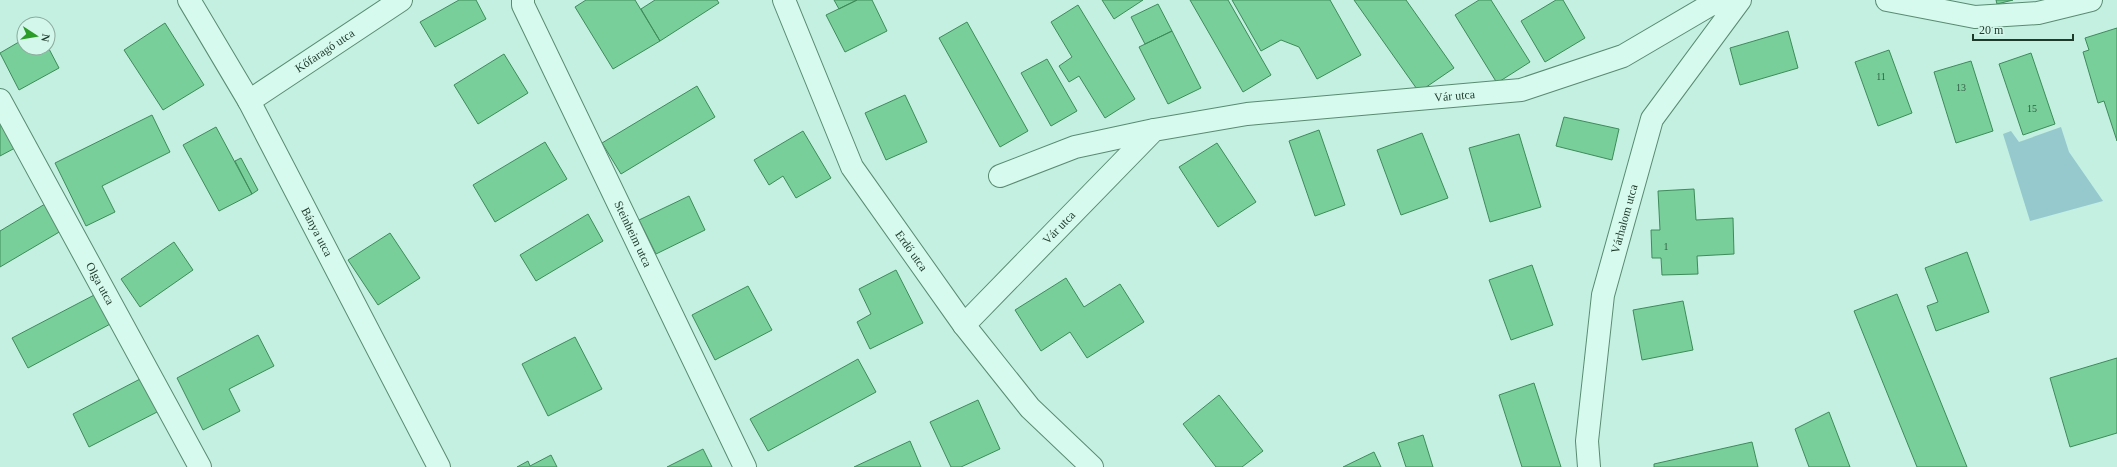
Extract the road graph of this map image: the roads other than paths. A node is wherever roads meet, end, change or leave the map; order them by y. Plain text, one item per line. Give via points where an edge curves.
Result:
1 (189, 0) edge
2 (401, 0) edge
3 (523, 0) edge
4 (784, 0) edge
5 (1739, 0) edge
6 (1887, 0) edge
7 (2091, 0) edge
8 (0, 100) edge
9 (249, 101) junction
10 (1154, 130) junction
11 (1000, 176) dead end
12 (964, 324) junction
13 (200, 467) edge
14 (439, 467) edge
15 (745, 467) edge
16 (1092, 467) edge
17 (1589, 467) edge

1 - 9 street, Bánya utca
2 - 9 street, Kőfaragó utca
3 - 15 street, Steinheim utca via 523,5
4 - 12 street, Erdő utca via 852,167
5 - 10 street, Vár utca via 1710,5 1623,56 1521,90 1247,114
5 - 17 street, Várhalom utca via 1652,119 1603,295 1587,441
6 - 7 street via 1975,17 2038,12
8 - 13 street, Olga utca
9 - 14 street, Bánya utca
10 - 11 street, Vár utca via 1075,148
10 - 12 street, Vár utca
12 - 16 street, Erdő utca via 1030,408

